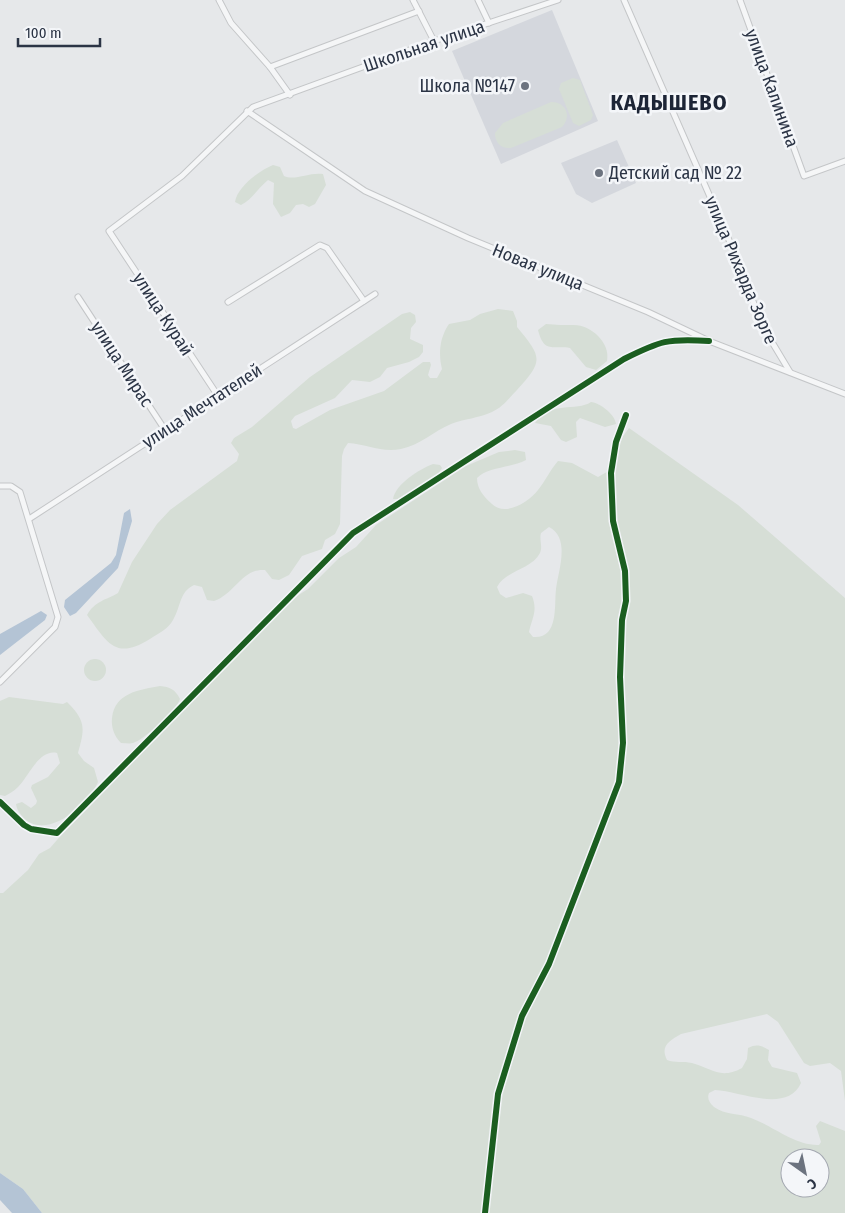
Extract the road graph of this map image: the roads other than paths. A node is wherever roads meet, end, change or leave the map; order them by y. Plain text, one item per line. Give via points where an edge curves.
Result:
1 (219, 0) edge
2 (413, 0) edge
3 (478, 0) edge
4 (558, 0) edge
5 (624, 0) edge
6 (740, 0) edge
7 (419, 11) junction
8 (489, 23) junction
9 (434, 41) junction
10 (270, 67) junction
11 (290, 95) junction
12 (247, 111) junction
13 (845, 161) edge
14 (376, 294) dead end
15 (78, 297) dead end
16 (364, 301) junction
17 (228, 302) dead end
18 (709, 341) junction
19 (791, 373) junction
20 (845, 394) edge
21 (218, 396) junction
22 (626, 415) dead end
23 (165, 430) junction
24 (0, 486) edge
25 (30, 519) junction
26 (0, 682) edge
27 (0, 802) edge
28 (485, 1213) edge

1 - 10 street via 231,23
2 - 7 street
3 - 8 street
4 - 8 street, Школьная улица
5 - 19 street, улица Рихарда Зорге via 732,247 763,327
6 - 13 street, улица Калинина via 804,176
7 - 9 street
7 - 10 street
8 - 9 street, Школьная улица
9 - 11 street, Школьная улица
10 - 11 street
11 - 12 street, Школьная улица
12 - 18 street, Новая улица via 365,191
12 - 21 street, улица Курай via 182,176 109,231
14 - 16 street, улица Мечтателей
15 - 23 street, улица Мирас
16 - 17 street via 327,248 320,245
16 - 21 street, улица Мечтателей
18 - 19 street, Новая улица
18 - 27 street via 661,341 624,359 353,533 57,833 31,829
19 - 20 street, Новая улица
21 - 23 street, улица Мечтателей
22 - 28 street via 616,442 611,473 613,521 625,571 626,601 620,677 622,743 619,782 549,964 522,1016 498,1094
23 - 25 street, улица Мечтателей
24 - 25 street via 17,488
25 - 26 street via 58,621

